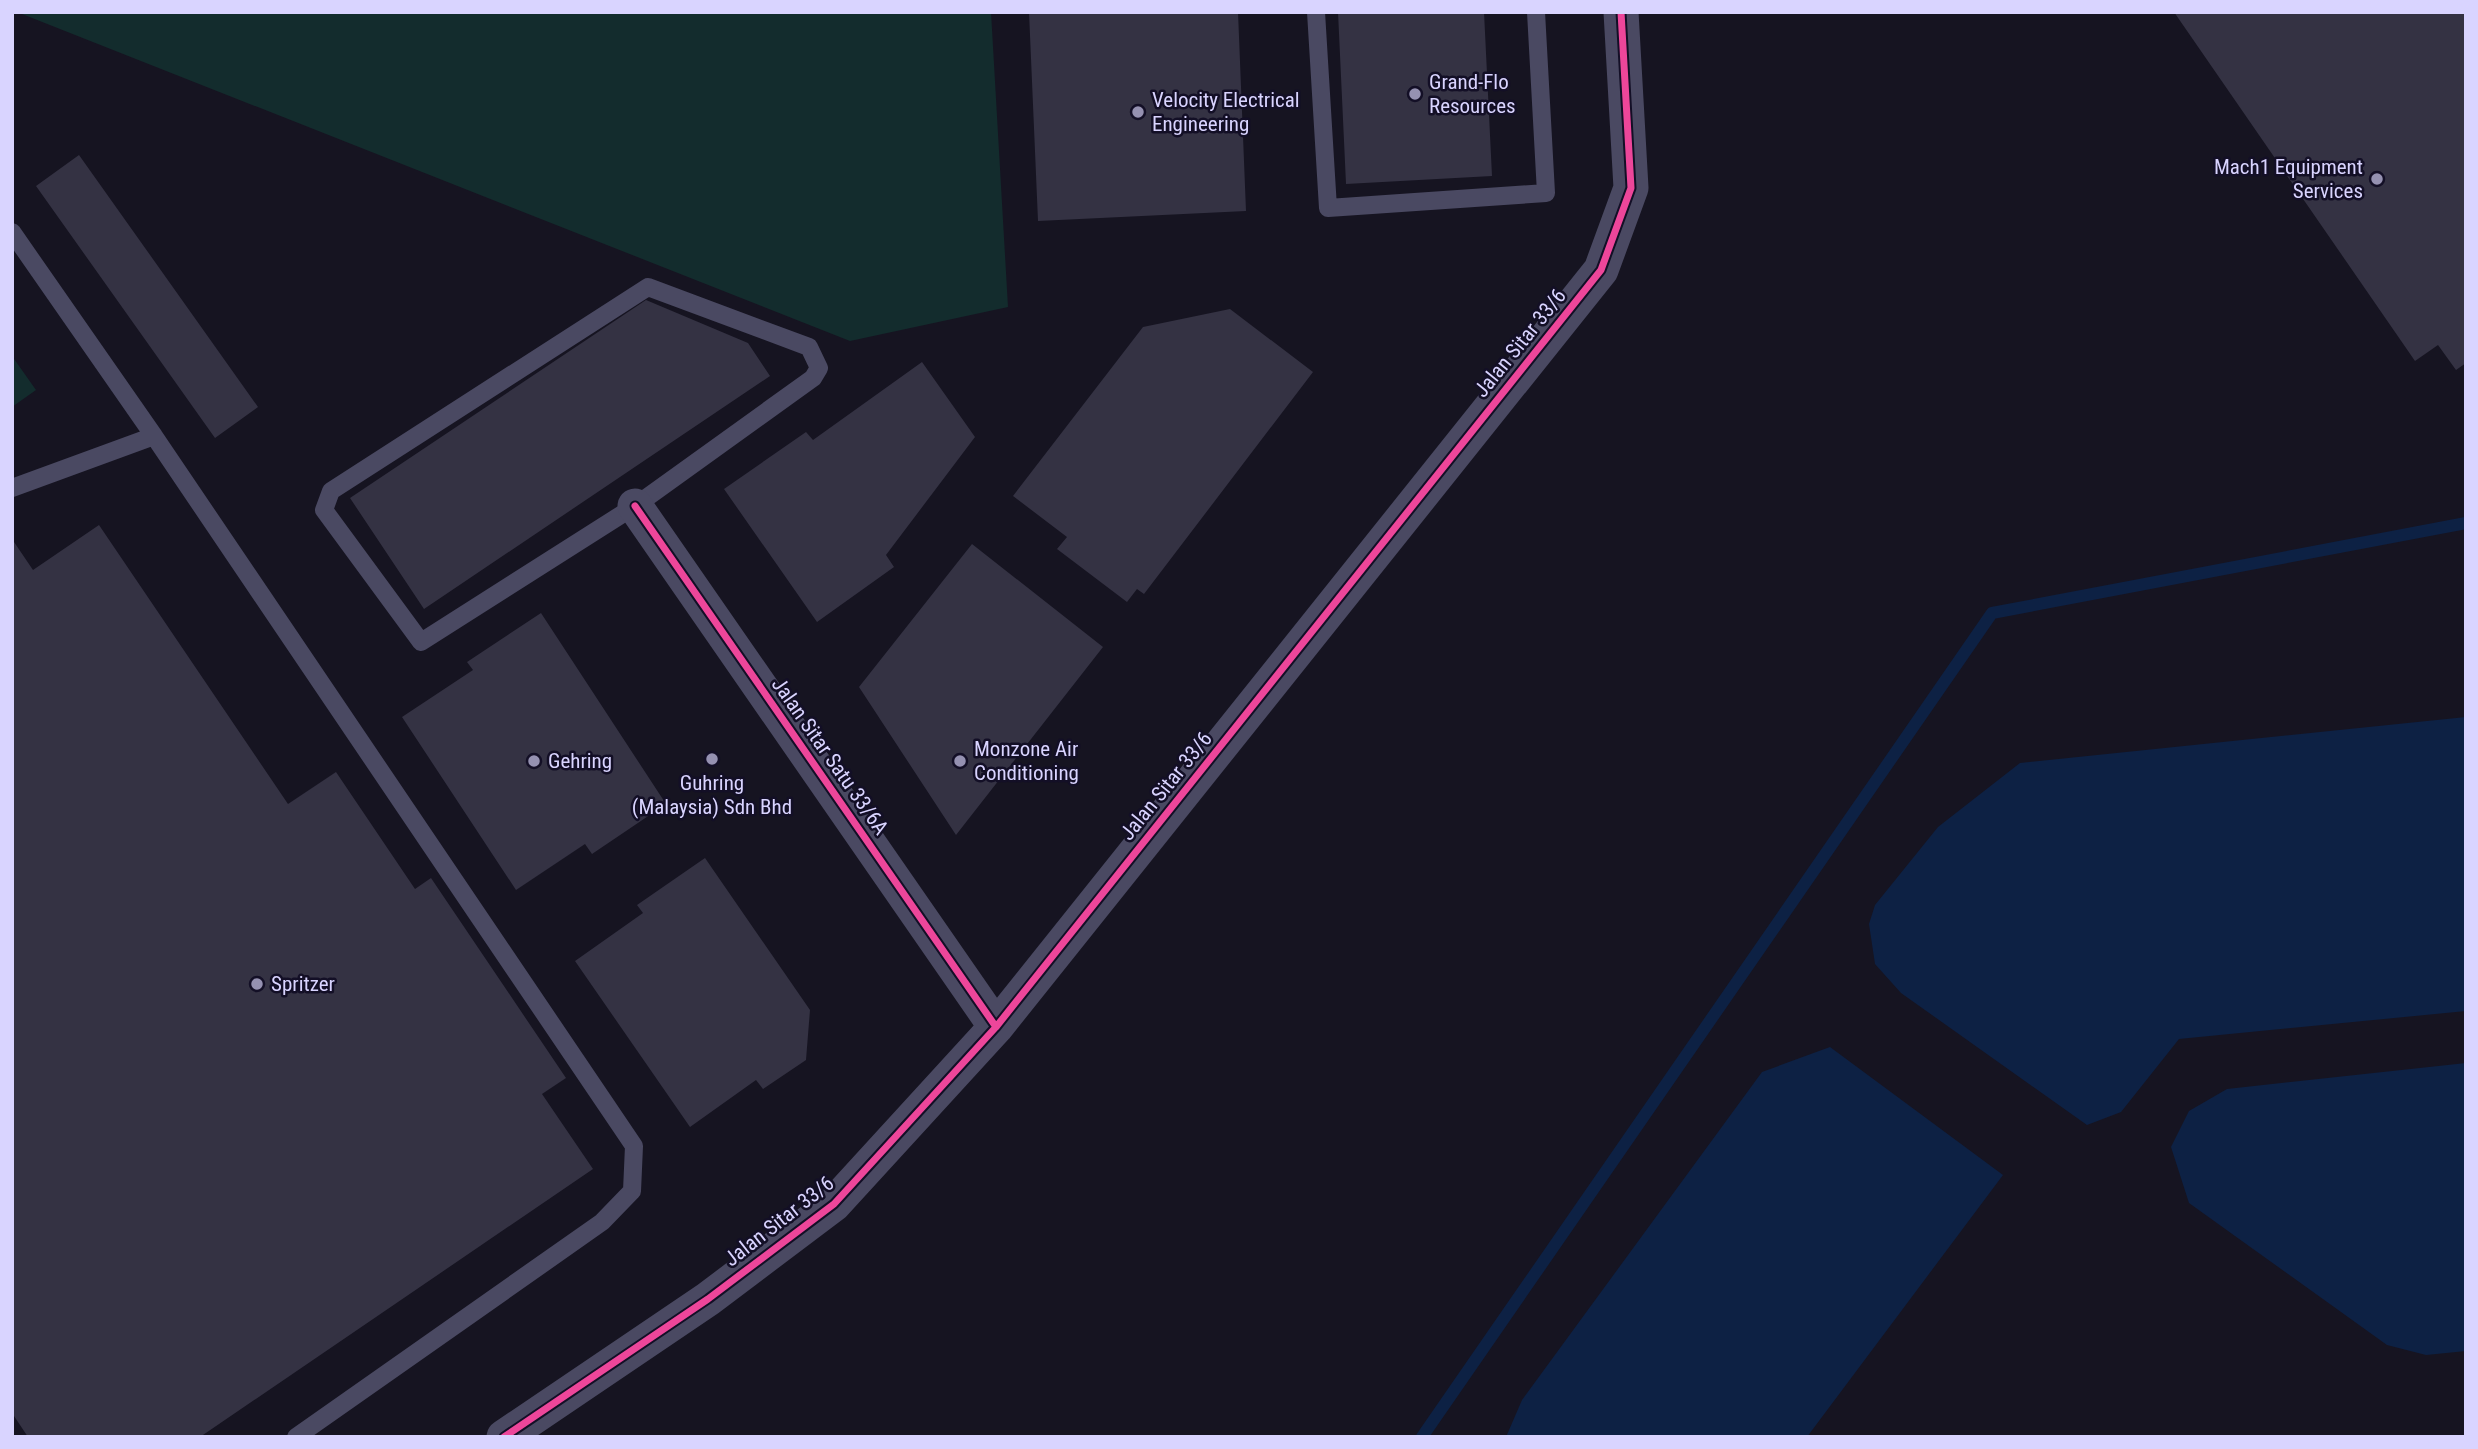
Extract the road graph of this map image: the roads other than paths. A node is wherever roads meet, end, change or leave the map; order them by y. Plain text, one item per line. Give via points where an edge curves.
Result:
1 (1316, 12) edge
2 (1536, 12) edge
3 (1621, 12) edge
4 (12, 232) edge
5 (154, 436) junction
6 (12, 488) edge
7 (635, 506) junction
8 (996, 1027) junction
9 (296, 1437) edge
10 (504, 1437) edge

1 - 2 lane via 1328,208 1546,194
3 - 8 street, Jalan Sitar 33/6 via 1631,188 1601,271
4 - 5 lane
5 - 6 lane
5 - 9 lane via 634,1146 632,1191 602,1222
7 - 7 lane via 813,378 819,368 810,347 648,286 331,491 324,510 421,642
7 - 8 street, Jalan Sitar Satu 33/6A
8 - 10 street, Jalan Sitar 33/6 via 834,1204 708,1299

